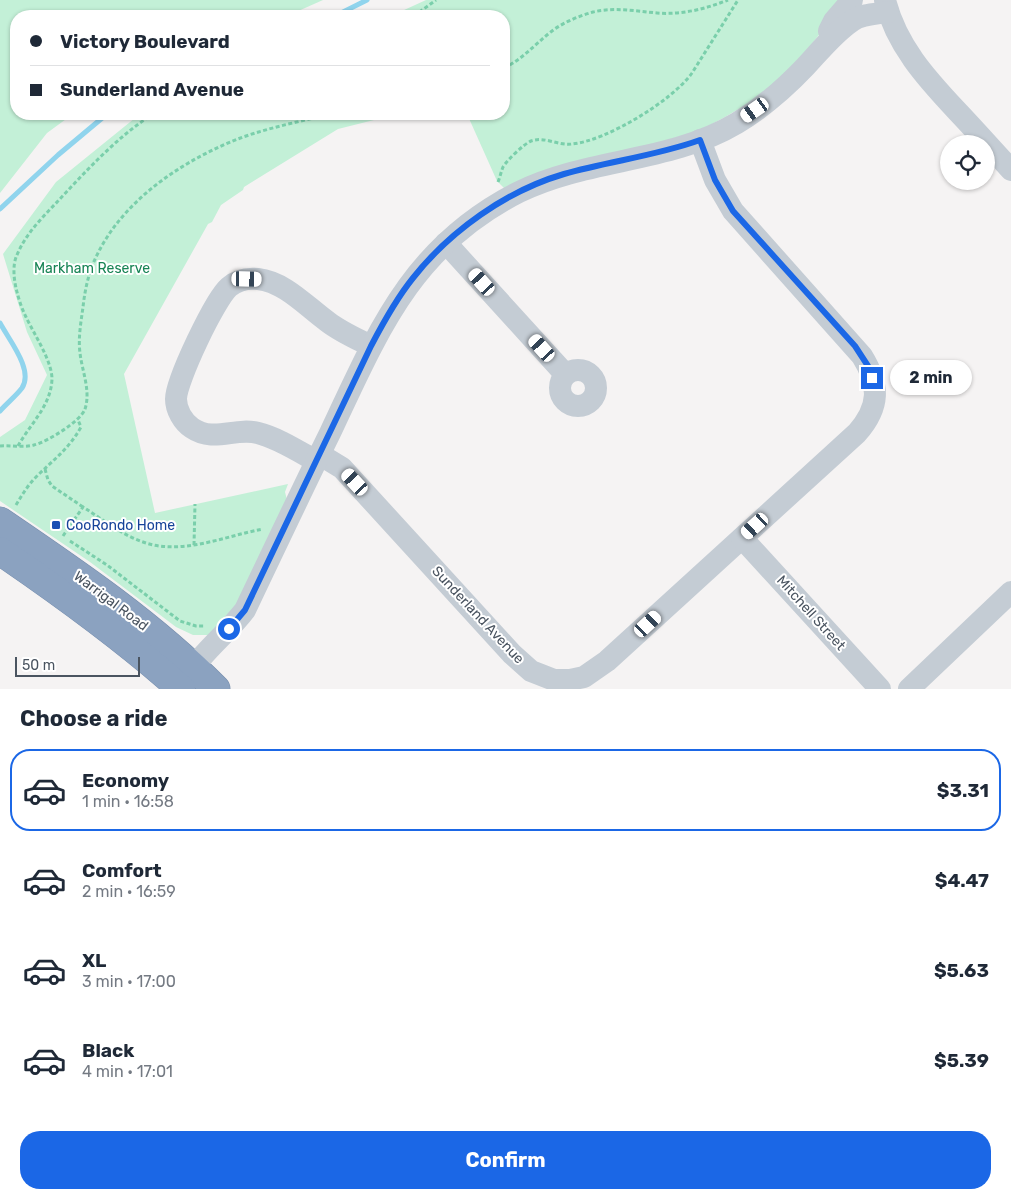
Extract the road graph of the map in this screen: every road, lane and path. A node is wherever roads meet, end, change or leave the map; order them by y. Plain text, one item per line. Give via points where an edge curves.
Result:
1 (436, 0) edge
2 (728, 0) edge
3 (738, 0) edge
4 (852, 0) edge
5 (887, 6) edge
6 (422, 10) edge
7 (820, 50) junction
8 (510, 65) edge
9 (145, 120) edge
10 (306, 120) edge
11 (700, 140) junction
12 (1011, 170) edge
13 (495, 186) dead end
14 (446, 243) junction
15 (371, 346) junction
16 (565, 374) dead end
17 (78, 420) junction
18 (0, 446) edge
19 (18, 446) junction
20 (318, 457) junction
21 (45, 469) junction
22 (195, 504) dead end
23 (84, 507) junction
24 (8, 513) edge
25 (265, 528) dead end
26 (63, 536) dead end
27 (742, 538) junction
28 (194, 544) junction
29 (0, 551) edge
30 (1011, 592) edge
31 (194, 682) edge
32 (880, 689) edge
33 (910, 689) edge

1 - 6 path
2 - 8 path via 686,12 611,10 579,16 553,30
3 - 13 path via 692,74 673,94 621,128 597,139 569,145 541,139 527,143 503,167
4 - 7 street via 834,21
5 - 7 street via 852,20
5 - 12 street via 898,36 922,72
7 - 11 street via 774,96 737,123
9 - 19 path via 76,181 33,228 16,256 14,274 24,315 49,364 52,378 47,402
10 - 17 path via 261,131 200,157 155,187 114,226 98,254 85,290 79,343 87,399
11 - 14 street via 544,181 498,204
11 - 27 street, Sunderland Avenue via 715,180 733,211 855,346 868,366 875,392 871,414 857,433
14 - 15 street via 412,279
14 - 16 street
15 - 20 street
15 - 20 street, Sunderland Avenue via 328,322 280,286 247,279 230,286 218,300 184,370 176,400 181,416 192,428 213,436 241,431 258,433
17 - 19 path via 36,445
17 - 21 path via 81,425 78,432 63,453
18 - 19 path
20 - 27 street, Sunderland Avenue via 342,468 518,660 531,671 554,680 584,677 595,671
20 - 31 street via 245,610
21 - 23 path via 52,486
21 - 24 path
22 - 28 path
23 - 26 path
23 - 28 path via 141,542 165,546
24 - 31 highway, Warrigal Road via 56,559 152,630
25 - 28 path
27 - 32 street, Mitchell Street
29 - 31 highway, Warrigal Road via 141,654
30 - 33 street

